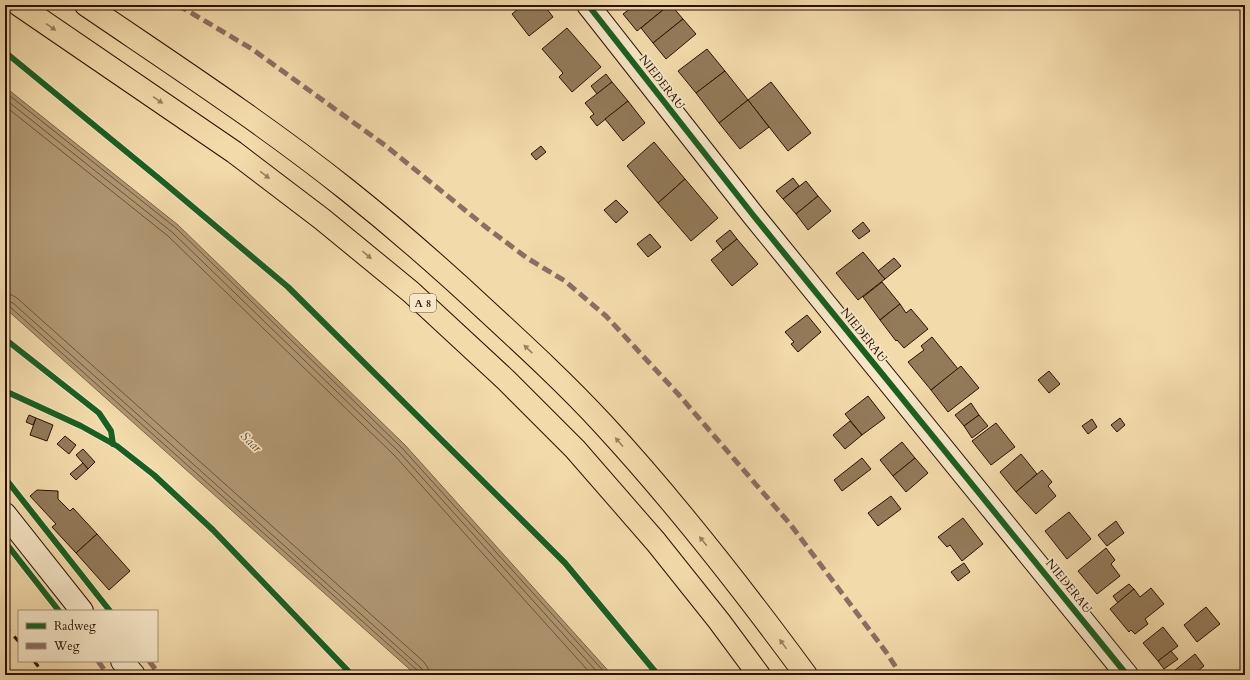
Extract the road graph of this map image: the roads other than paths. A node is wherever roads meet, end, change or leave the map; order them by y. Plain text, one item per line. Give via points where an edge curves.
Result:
1 (19, 5) edge
2 (86, 5) edge
3 (588, 5) edge
4 (5, 514) edge
5 (81, 610) edge
6 (123, 662) edge
7 (134, 675) edge
8 (759, 675) edge
9 (806, 675) edge
10 (1128, 675) edge

1 -> 8 highway, A 8 via 234,152 322,219 411,292 506,380 575,449 666,554
9 -> 2 highway via 685,518 602,424 532,353 436,264 346,189 257,122
3 - 10 main road, NIEDERAU via 753,215
4 - 5 main road
6 - 7 main road

